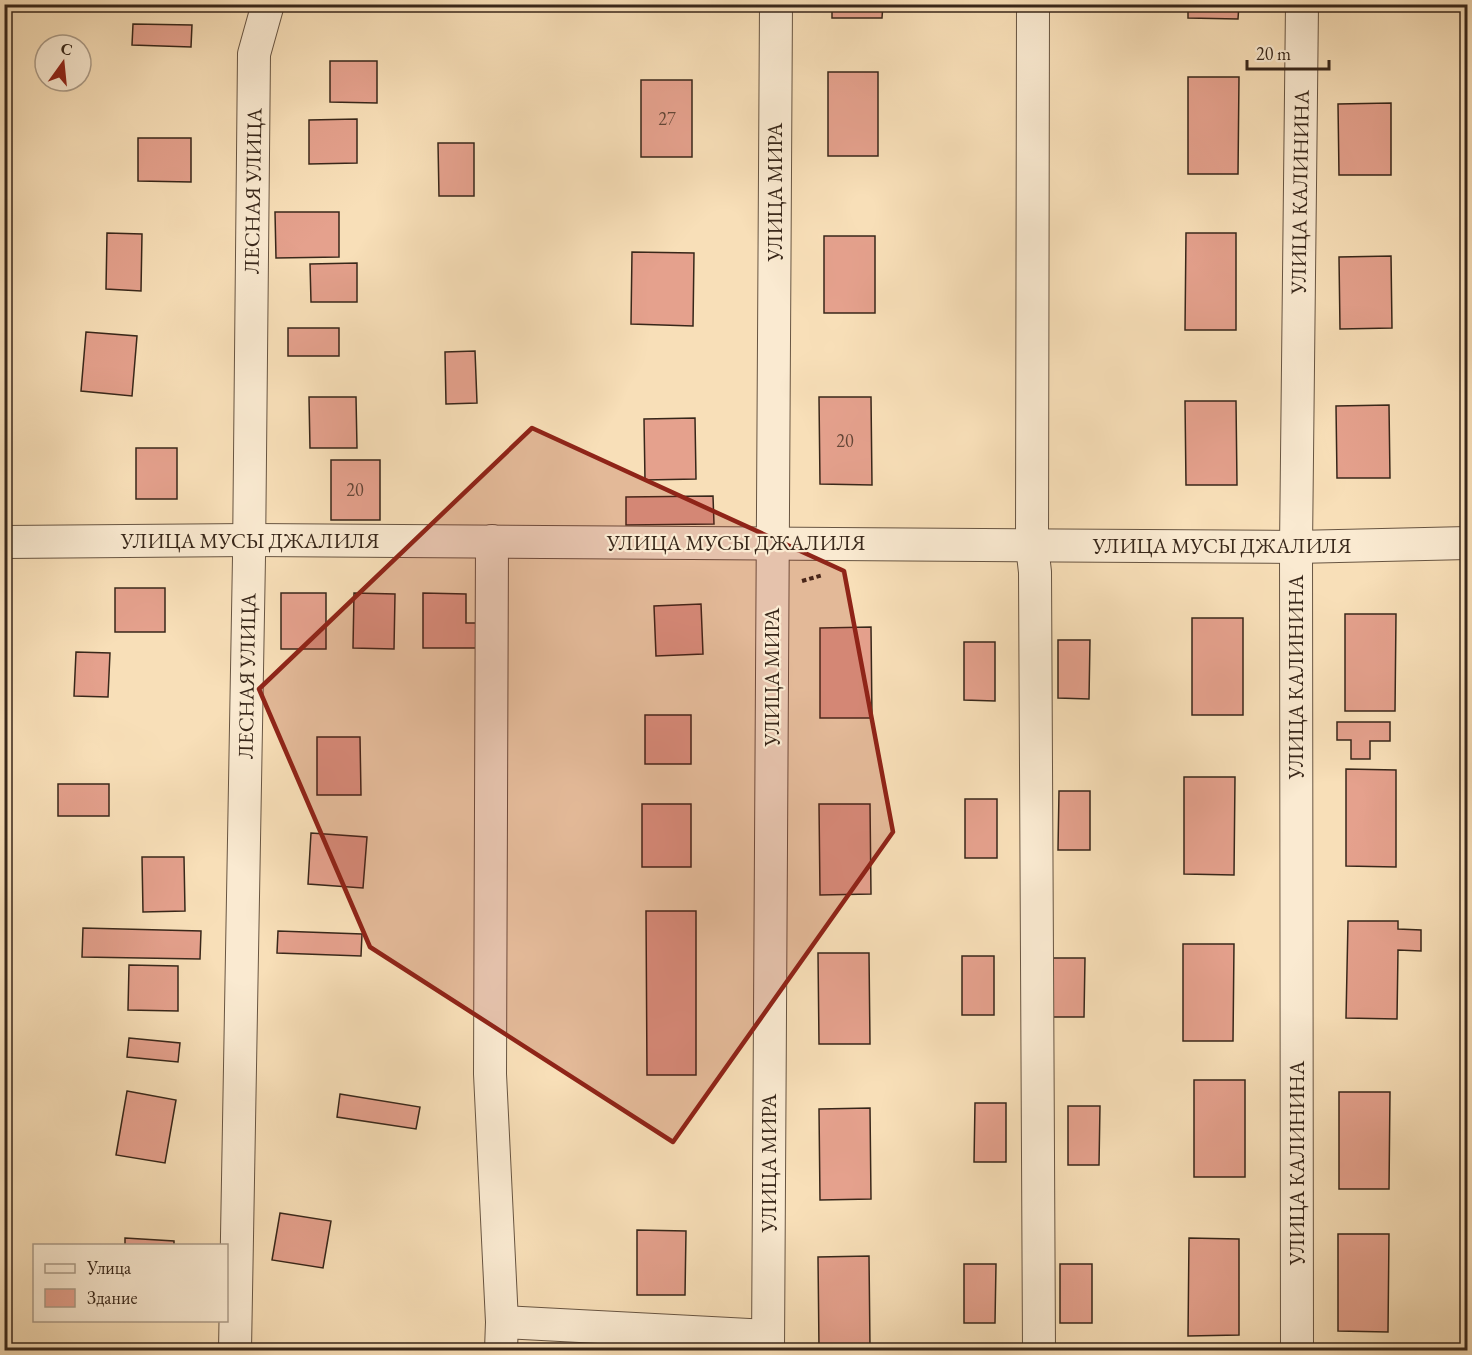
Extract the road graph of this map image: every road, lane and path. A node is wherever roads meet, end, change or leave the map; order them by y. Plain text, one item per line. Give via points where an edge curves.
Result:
1 (268, 4) edge
2 (776, 4) edge
3 (1033, 4) edge
4 (1302, 4) edge
5 (249, 540) junction
6 (492, 541) junction
7 (4, 542) edge
8 (1467, 543) edge
9 (773, 544) junction
10 (1032, 546) junction
11 (1296, 547) junction
12 (501, 1336) edge
13 (768, 1343) edge
14 (235, 1350) edge
15 (1039, 1350) edge
16 (1298, 1350) edge

1 - 5 street, ЛЕСНАЯ УЛИЦА via 254,54
2 - 9 street, УЛИЦА МИРА
3 - 10 street
4 - 11 street, УЛИЦА КАЛИНИНА
5 - 6 street, УЛИЦА МУСЫ ДЖАЛИЛЯ
5 - 7 street, УЛИЦА МУСЫ ДЖАЛИЛЯ
5 - 14 street, ЛЕСНАЯ УЛИЦА
6 - 9 street, УЛИЦА МУСЫ ДЖАЛИЛЯ
6 - 12 street via 490,1074
8 - 11 street, УЛИЦА МУСЫ ДЖАЛИЛЯ
9 - 10 street, УЛИЦА МУСЫ ДЖАЛИЛЯ
9 - 13 street, УЛИЦА МИРА
10 - 11 street, УЛИЦА МУСЫ ДЖАЛИЛЯ
10 - 15 street
11 - 16 street, УЛИЦА КАЛИНИНА
12 - 13 street

